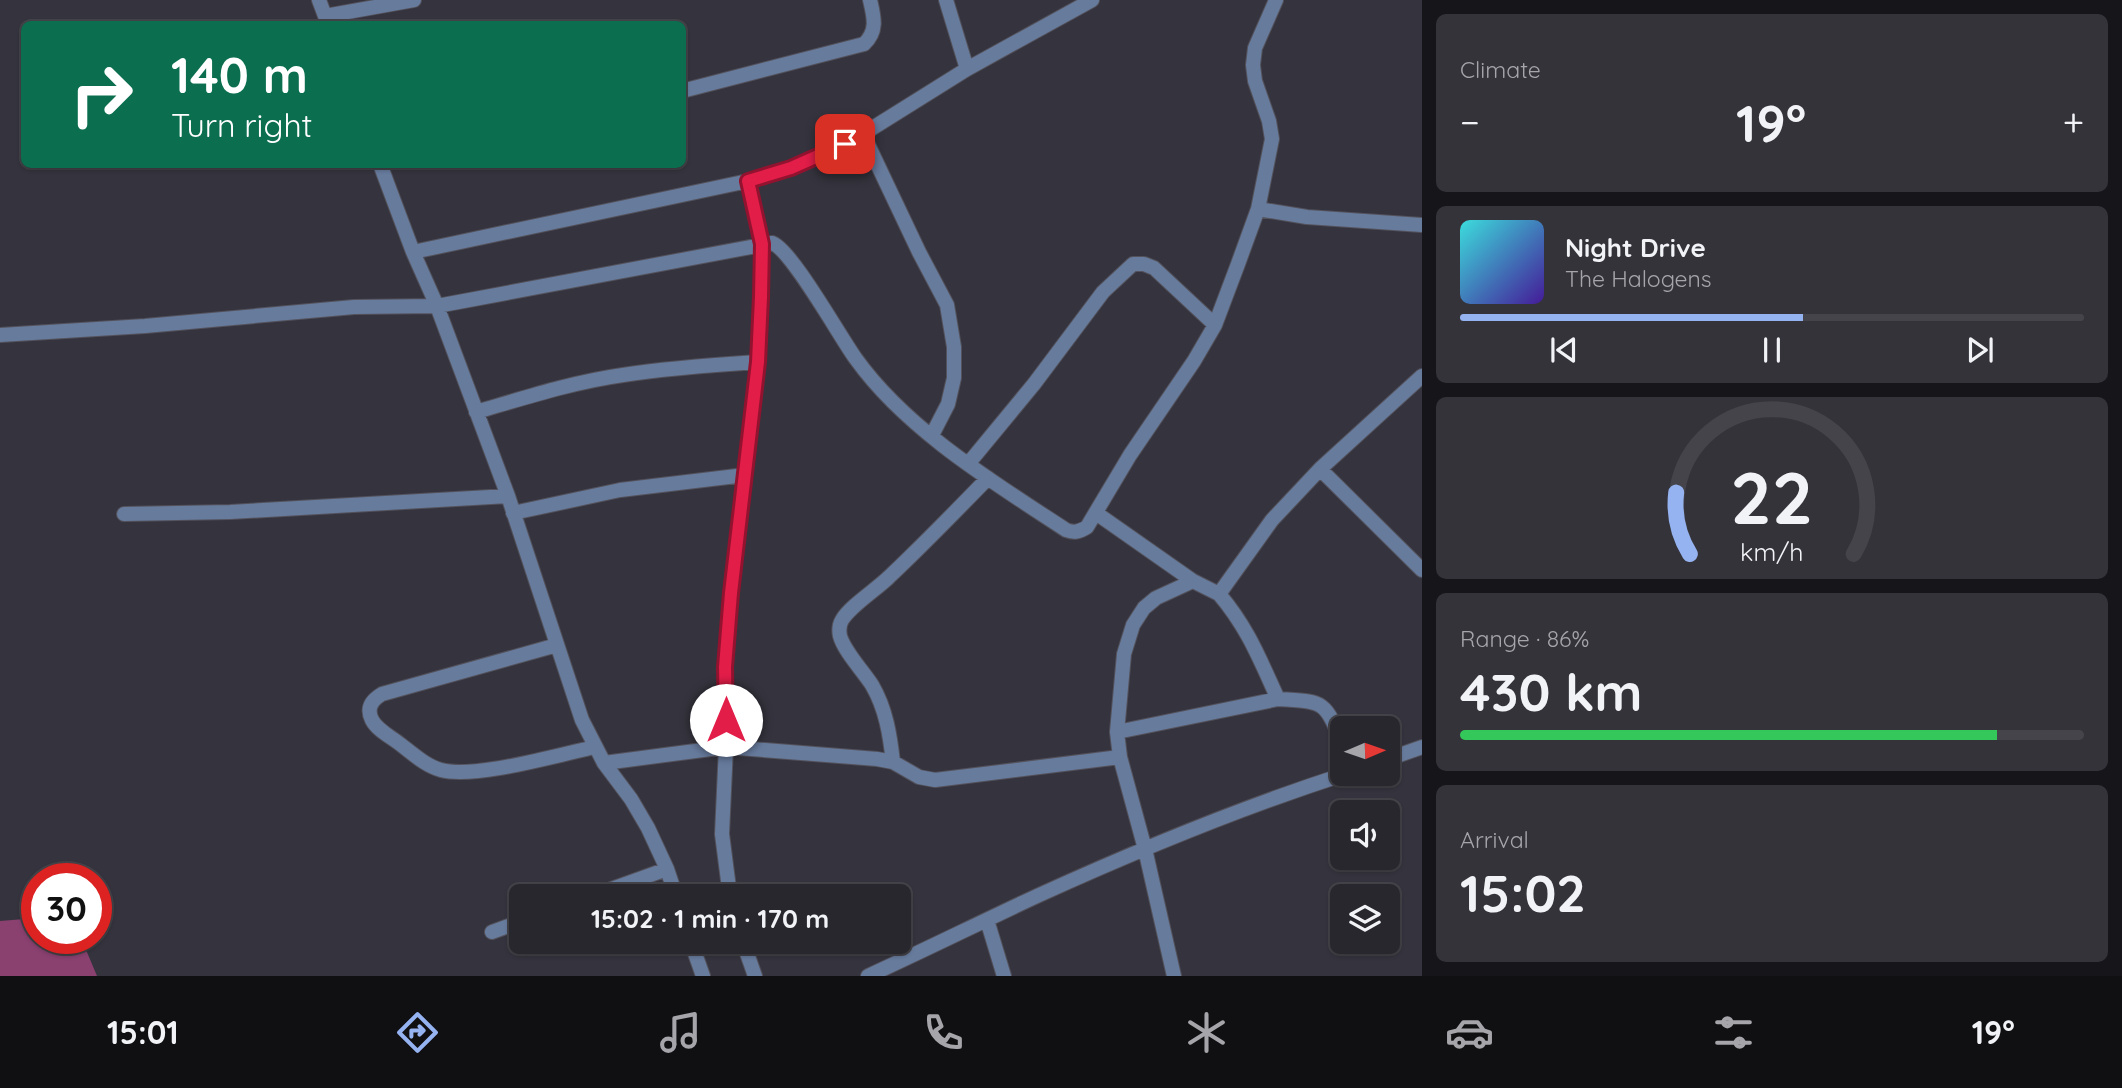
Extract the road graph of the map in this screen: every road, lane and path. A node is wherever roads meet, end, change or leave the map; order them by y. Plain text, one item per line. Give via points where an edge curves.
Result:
1 (319, 0) edge
2 (414, 0) edge
3 (870, 0) edge
4 (946, 0) edge
5 (1092, 0) edge
6 (1276, 0) edge
7 (1077, 4) edge
8 (327, 20) edge
9 (967, 69) junction
10 (686, 90) edge
11 (863, 134) junction
12 (383, 168) edge
13 (748, 181) junction
14 (1258, 209) junction
15 (1422, 225) edge
16 (762, 244) junction
17 (413, 252) junction
18 (437, 306) junction
19 (1214, 326) junction
20 (0, 335) edge
21 (758, 362) junction
22 (1422, 376) edge
23 (475, 412) junction
24 (932, 435) junction
25 (968, 464) junction
26 (1320, 469) junction
27 (745, 475) junction
28 (988, 478) junction
29 (508, 496) junction
30 (513, 513) junction
31 (1096, 513) junction
32 (124, 514) dead end
33 (1422, 570) edge
34 (1193, 581) junction
35 (1219, 594) junction
36 (557, 645) junction
37 (1278, 699) junction
38 (1332, 716) edge
39 (1117, 732) junction
40 (595, 747) junction
41 (726, 747) junction
42 (1422, 747) edge
43 (1400, 755) edge
44 (1120, 757) junction
45 (893, 762) junction
46 (604, 763) junction
47 (1330, 779) edge
48 (1145, 849) junction
49 (667, 869) junction
50 (625, 884) edge
51 (672, 884) edge
52 (728, 884) edge
53 (987, 920) junction
54 (509, 926) edge
55 (492, 932) dead end
56 (695, 954) edge
57 (747, 954) edge
58 (872, 975) edge
59 (703, 976) edge
60 (755, 976) edge
61 (1004, 976) edge
62 (1174, 976) edge

1 - 8 street
2 - 8 street
3 - 10 street via 873,31 864,44
4 - 9 street
5 - 7 street
6 - 14 street via 1255,48 1253,65 1272,139
7 - 9 street
9 - 11 street
11 - 13 street via 826,154
11 - 24 street via 947,305 954,378 948,404
12 - 17 street
13 - 16 street
13 - 17 street
14 - 15 street
14 - 19 street
16 - 18 street
16 - 21 street
16 - 24 street via 782,249 876,385
17 - 18 street
18 - 20 street via 354,307
18 - 23 street
19 - 25 street via 1154,268 1133,264 1103,292
19 - 31 street
21 - 23 street via 620,375
21 - 27 street
22 - 26 street
23 - 29 street
24 - 25 street
25 - 28 street
26 - 33 street
26 - 35 street via 1272,520
27 - 30 street via 620,491
27 - 41 street via 725,667
28 - 31 street via 1073,533 1087,527
28 - 45 street via 839,626 843,642 882,705
29 - 30 street
29 - 32 street
30 - 36 street
31 - 34 street
34 - 35 street
34 - 39 street via 1156,598 1133,625 1124,654
35 - 37 street via 1251,638
36 - 40 street
36 - 40 street via 382,694 373,699 370,717 424,762 453,772 492,769
37 - 38 street via 1321,705
37 - 39 street
39 - 44 street
40 - 46 street
41 - 45 street
41 - 46 street
41 - 52 street via 722,834
42 - 43 street
44 - 45 street via 935,780
44 - 48 street
46 - 49 street via 631,799
47 - 48 street
48 - 53 street
48 - 62 street
49 - 50 street
49 - 51 street
53 - 58 street
53 - 61 street
54 - 55 street
56 - 59 street
57 - 60 street

